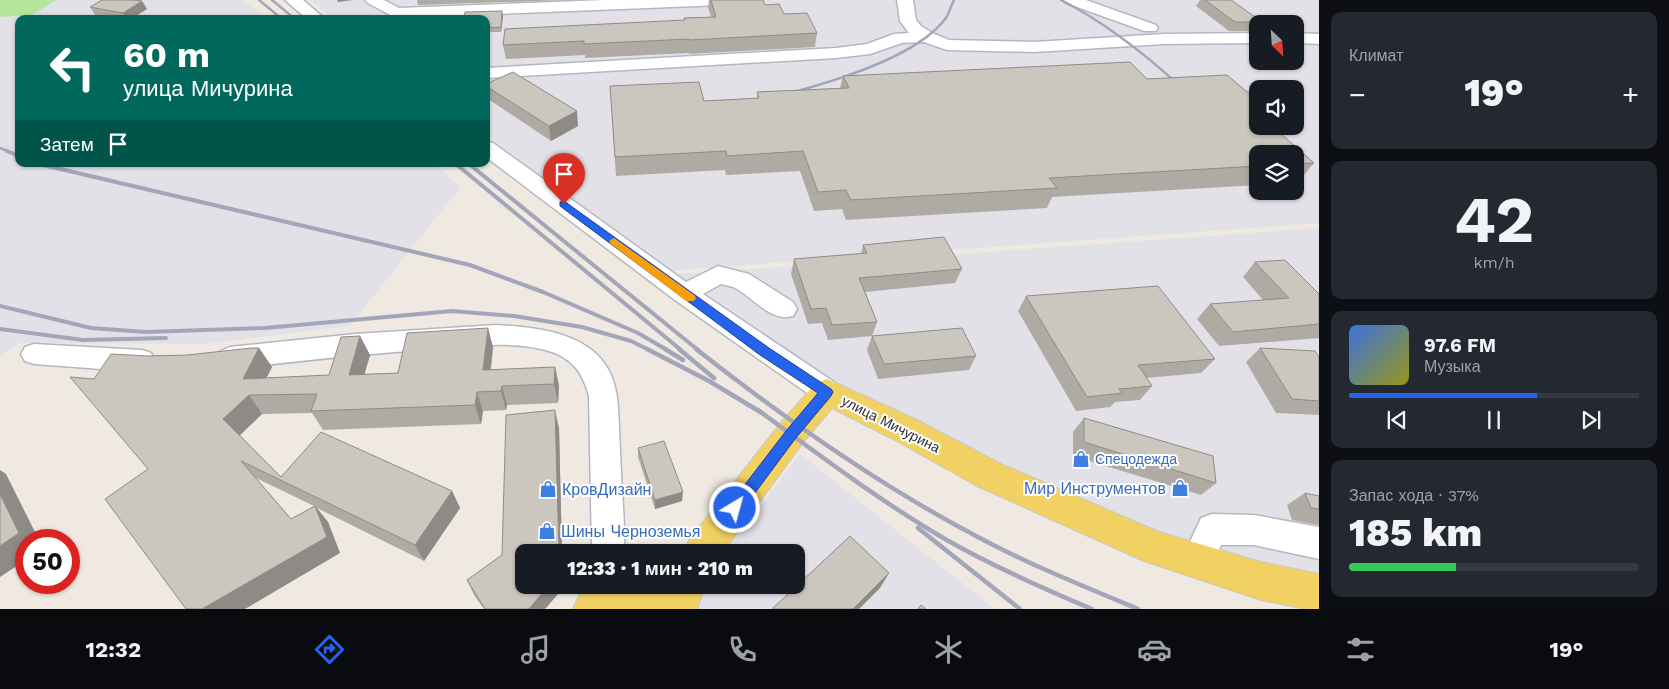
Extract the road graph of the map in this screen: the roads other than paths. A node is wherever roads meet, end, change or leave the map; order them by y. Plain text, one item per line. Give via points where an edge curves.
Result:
1 (293, 0) edge
2 (373, 0) edge
3 (723, 0) edge
4 (905, 0) edge
5 (1070, 0) edge
6 (1117, 0) edge
7 (312, 15) edge
8 (398, 15) edge
9 (420, 15) edge
10 (1150, 28) junction
11 (926, 37) junction
12 (1249, 38) edge
13 (1304, 39) edge
14 (1164, 40) junction
15 (1319, 40) edge
16 (490, 73) edge
17 (490, 150) edge
18 (684, 294) junction
19 (784, 309) dead end
20 (34, 354) dead end
21 (203, 361) edge
22 (164, 362) edge
23 (827, 392) junction
24 (604, 445) junction
25 (1319, 543) edge
26 (608, 544) edge
27 (623, 544) edge
28 (708, 544) edge
29 (1198, 561) junction
30 (1319, 593) edge
31 (683, 594) edge
32 (678, 609) edge

1 - 7 street
2 - 8 street
3 - 9 street
4 - 11 street via 908,21
5 - 10 street
6 - 10 street
10 - 14 street
11 - 14 street via 970,47
11 - 16 street via 900,38 870,49 836,53
12 - 14 street
13 - 15 street
17 - 18 street, улица Мичурина
18 - 19 street via 718,275 740,280
18 - 23 street, улица Мичурина
20 - 22 street
21 - 24 street via 355,344 496,335 560,344 582,356 597,374 603,396
23 - 28 main road via 790,435
23 - 29 main road, улица Мичурина via 989,474 1157,549
24 - 26 street
24 - 27 street via 617,445
25 - 29 street via 1254,530 1212,529
29 - 30 main road, улица Мичурина via 1261,581
31 - 32 main road

